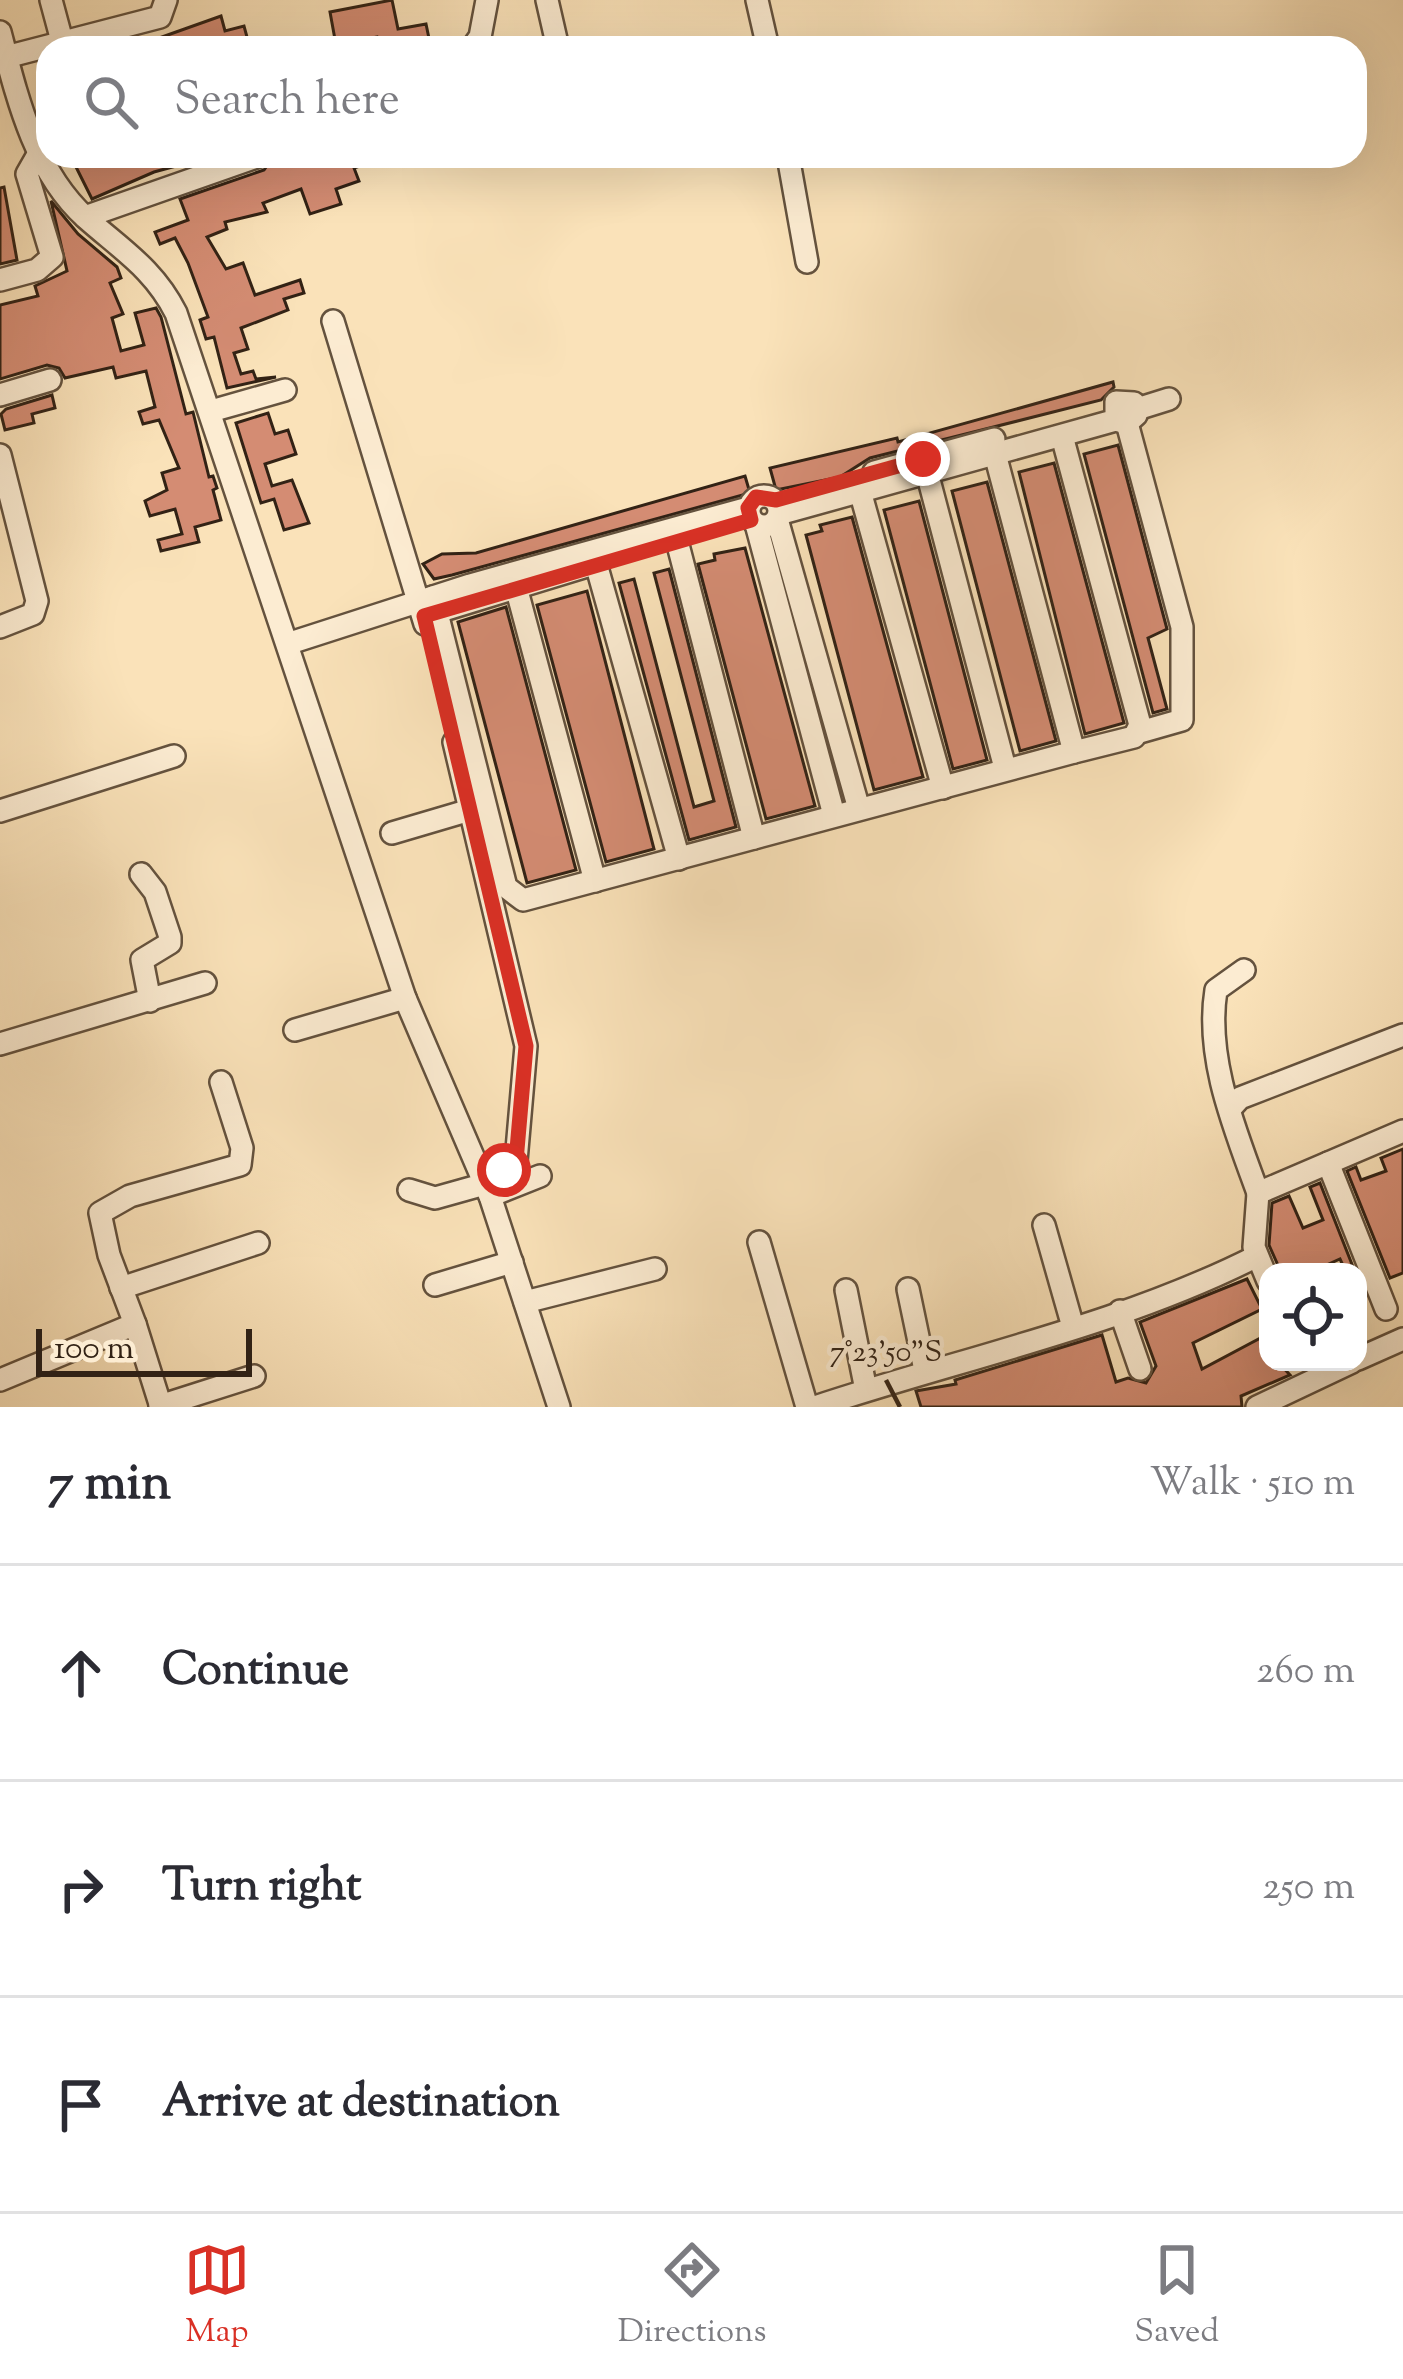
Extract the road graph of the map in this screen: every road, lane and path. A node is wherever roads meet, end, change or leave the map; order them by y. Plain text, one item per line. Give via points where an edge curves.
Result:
1 (51, 0) edge
2 (166, 0) edge
3 (488, 0) edge
4 (547, 0) edge
5 (758, 0) edge
6 (0, 32) edge
7 (61, 36) edge
8 (82, 36) edge
9 (480, 36) edge
10 (555, 36) edge
11 (766, 36) edge
12 (36, 49) edge
13 (18, 54) junction
14 (36, 118) edge
15 (36, 158) edge
16 (50, 168) edge
17 (225, 168) edge
18 (790, 168) edge
19 (86, 217) junction
20 (807, 262) dead end
21 (0, 280) edge
22 (333, 321) dead end
23 (50, 380) dead end
24 (285, 390) dead end
25 (0, 395) edge
26 (1168, 399) dead end
27 (211, 412) junction
28 (1123, 415) junction
29 (1062, 436) junction
30 (995, 454) junction
31 (0, 455) edge
32 (925, 466) junction
33 (860, 491) junction
34 (765, 514) junction
35 (677, 541) junction
36 (594, 557) junction
37 (516, 587) junction
38 (429, 607) junction
39 (0, 627) edge
40 (293, 650) junction
41 (818, 660) junction
42 (794, 668) junction
43 (1139, 732) junction
44 (1074, 752) junction
45 (174, 755) dead end
46 (1005, 768) junction
47 (943, 788) junction
48 (860, 809) junction
49 (470, 810) junction
50 (0, 811) edge
51 (834, 815) junction
52 (392, 833) dead end
53 (754, 838) junction
54 (679, 859) junction
55 (141, 874) dead end
56 (595, 881) junction
57 (1244, 970) dead end
58 (206, 983) dead end
59 (405, 998) junction
60 (150, 1001) junction
61 (295, 1030) dead end
62 (1403, 1035) edge
63 (0, 1044) edge
64 (221, 1082) dead end
65 (1230, 1109) junction
66 (1403, 1131) edge
67 (1328, 1162) junction
68 (540, 1176) dead end
69 (486, 1186) junction
70 (409, 1190) dead end
71 (1258, 1193) junction
72 (1044, 1225) dead end
73 (759, 1242) dead end
74 (258, 1243) dead end
75 (1257, 1256) junction
76 (512, 1262) junction
77 (1260, 1263) edge
78 (655, 1268) dead end
79 (435, 1285) dead end
80 (121, 1288) junction
81 (908, 1289) dead end
82 (846, 1290) dead end
83 (525, 1302) junction
84 (1386, 1309) dead end
85 (1120, 1311) junction
86 (135, 1324) junction
87 (1073, 1327) junction
88 (1403, 1339) edge
89 (1367, 1356) edge
90 (1140, 1369) dead end
91 (925, 1370) junction
92 (1308, 1371) edge
93 (254, 1376) dead end
94 (0, 1380) edge
95 (231, 1384) junction
96 (866, 1390) junction
97 (558, 1406) edge
98 (161, 1407) edge
99 (240, 1407) edge
100 (811, 1407) edge
101 (1257, 1407) edge

1 - 7 street
2 - 8 street via 160,16
3 - 9 street
4 - 10 street
5 - 11 street
6 - 13 street
12 - 13 street
13 - 14 street
15 - 21 street via 27,174 50,240 43,266
16 - 19 street
17 - 19 street
18 - 20 street
19 - 27 street via 161,283
22 - 38 street
23 - 25 street
24 - 27 street
26 - 28 street
27 - 40 street
28 - 29 street
28 - 32 street
28 - 43 street via 1183,650 1182,721
29 - 30 street
29 - 43 street
30 - 32 street
30 - 44 street
31 - 39 street via 37,601 33,614
32 - 33 street
32 - 34 street
32 - 46 street
33 - 34 street
33 - 47 street
34 - 35 street
34 - 36 street
34 - 41 street
34 - 42 street
35 - 36 street
35 - 53 street
36 - 37 street
36 - 38 street
36 - 54 street
37 - 38 street
37 - 56 street
38 - 40 street
38 - 49 street
38 - 56 street via 506,886 523,900
40 - 59 street
41 - 42 street
41 - 48 street
42 - 51 street
43 - 44 street
44 - 46 street
45 - 50 street
46 - 47 street
47 - 48 street
48 - 51 street
49 - 52 street
49 - 69 street via 526,1046 516,1161
51 - 53 street
53 - 54 street
54 - 56 street
55 - 60 street via 170,937 142,960
57 - 65 street via 1214,1000 1212,1031
58 - 60 street
59 - 61 street
59 - 69 street
60 - 63 street
62 - 65 street via 1240,1098
64 - 80 street via 244,1158 232,1170 106,1205 100,1228
65 - 71 street
66 - 67 street
67 - 71 street
67 - 84 street
68 - 69 street
69 - 70 street via 435,1198
69 - 76 street
71 - 75 street
72 - 87 street
73 - 100 street
74 - 80 street
75 - 77 street
75 - 85 street
76 - 79 street
76 - 83 street
78 - 83 street
80 - 86 street
81 - 91 street
82 - 96 street
83 - 97 street
85 - 87 street
85 - 90 street
86 - 94 street
86 - 98 street
87 - 91 street
88 - 89 street
91 - 96 street
92 - 101 street
93 - 95 street
95 - 98 street
95 - 99 street
96 - 100 street

